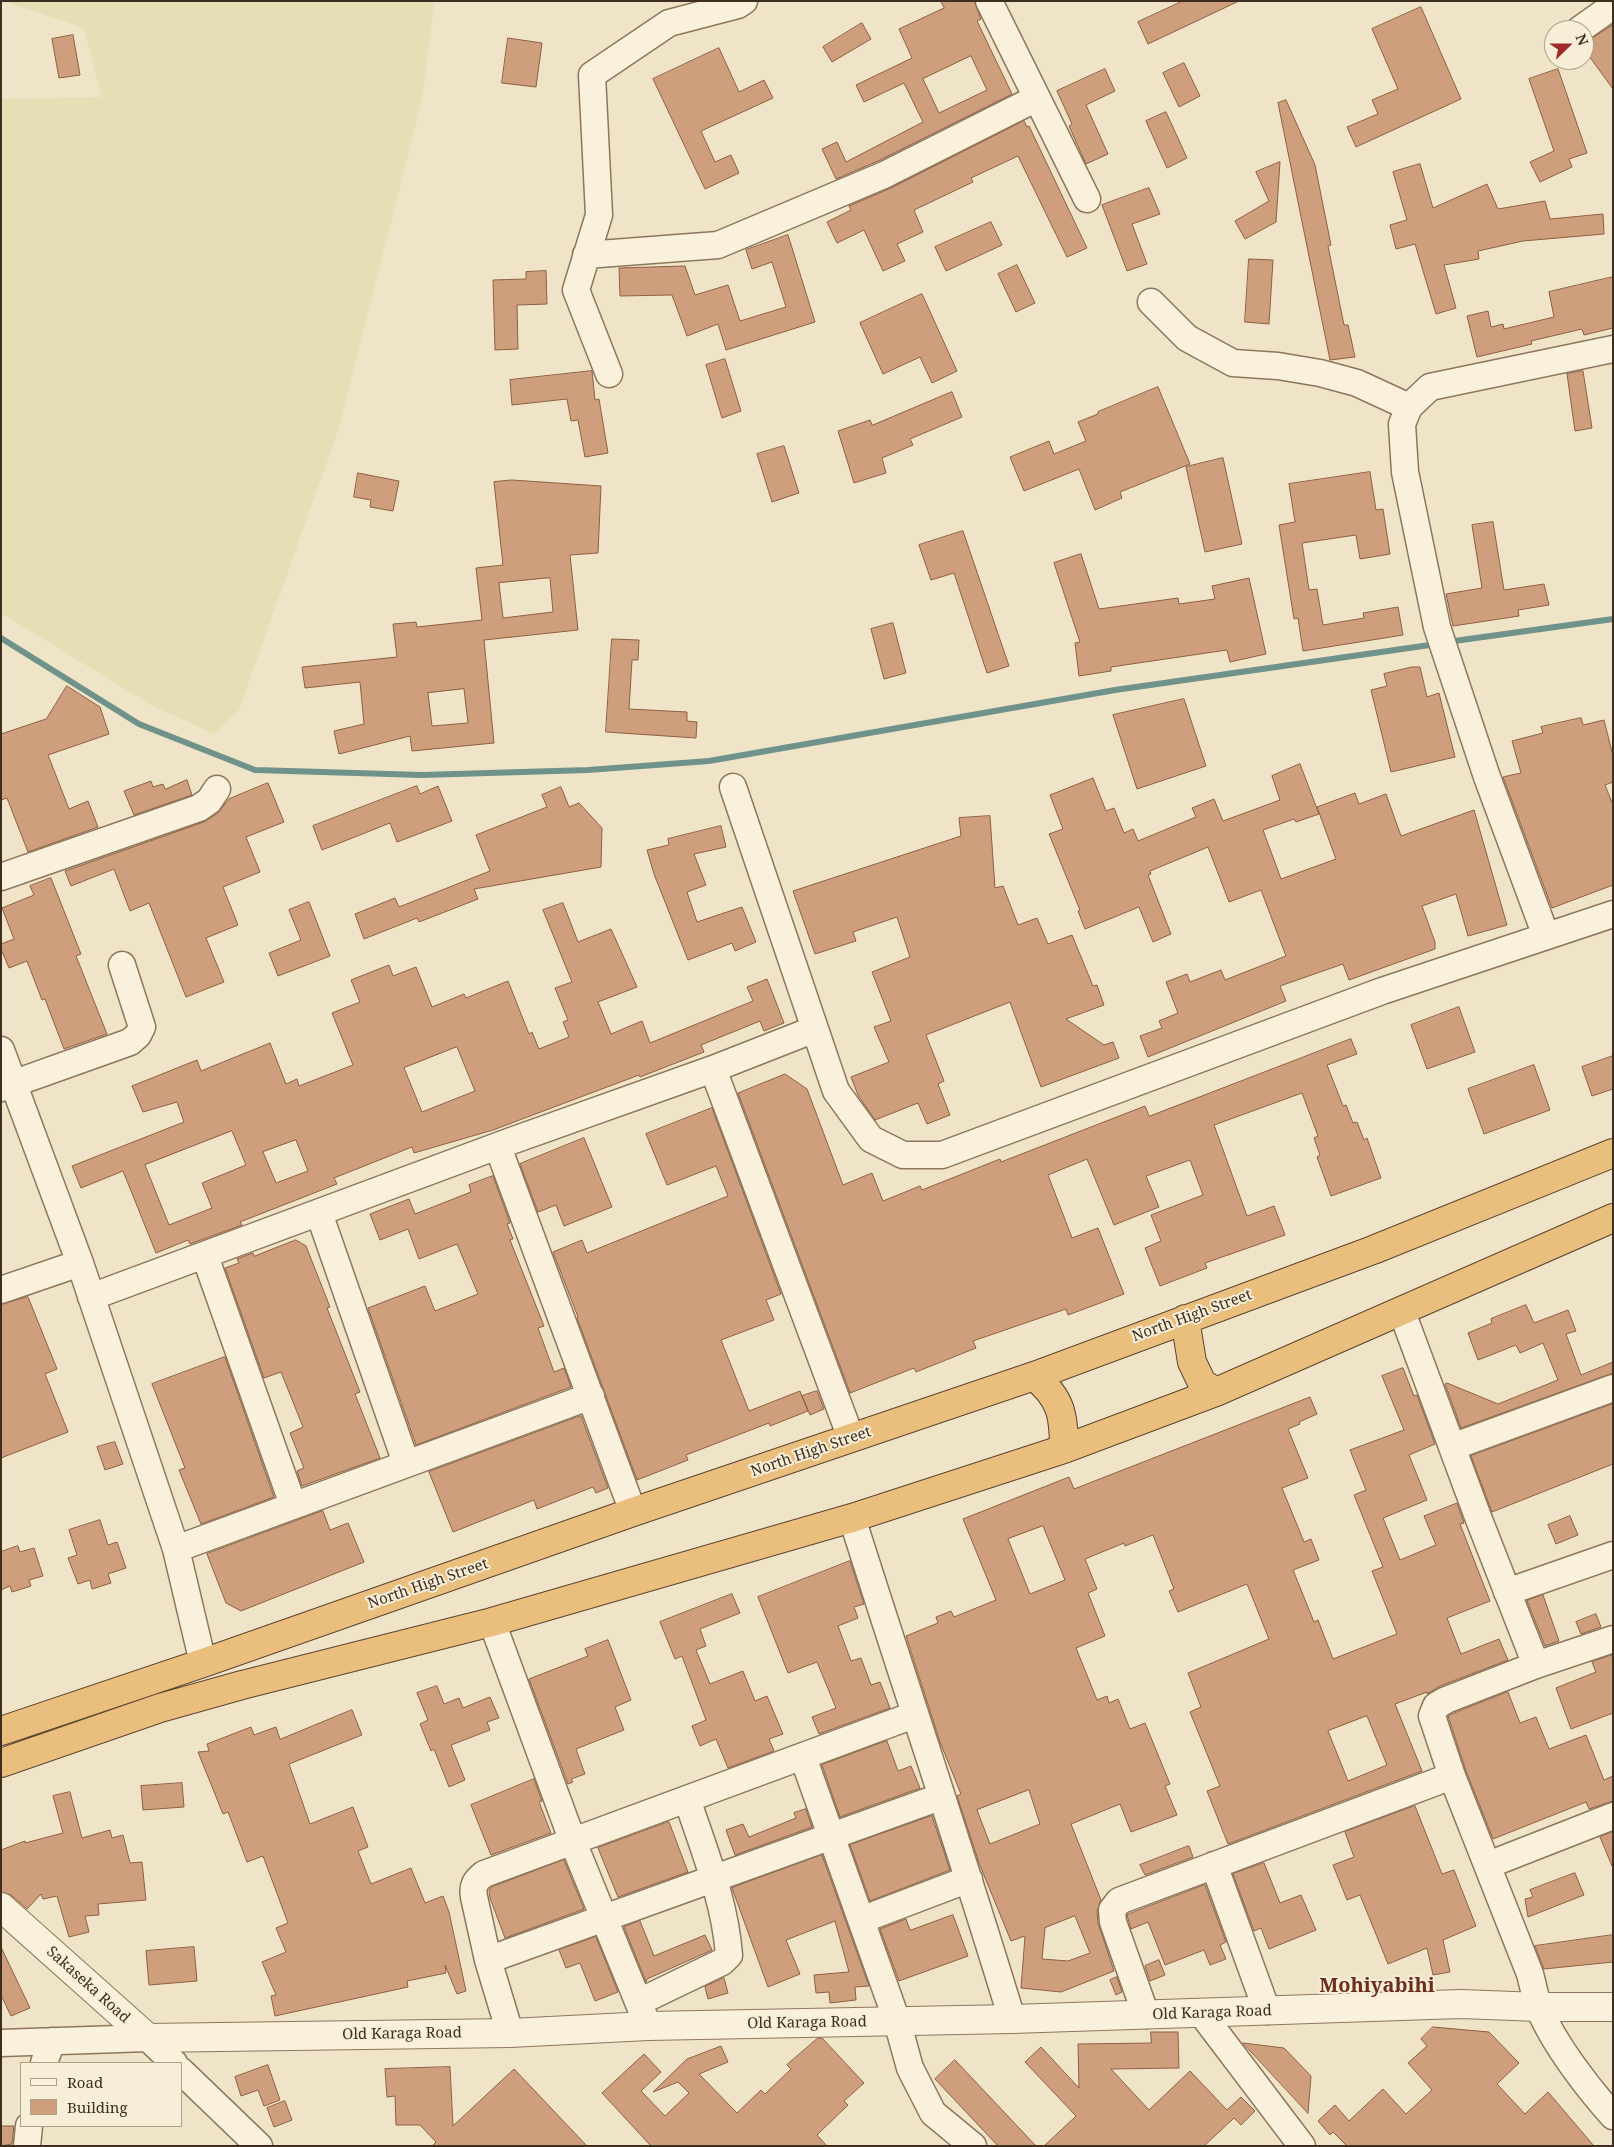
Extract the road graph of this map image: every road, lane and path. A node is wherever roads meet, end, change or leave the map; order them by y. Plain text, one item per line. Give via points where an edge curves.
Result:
1 (744, 1) edge
2 (989, 1) edge
3 (1613, 6) edge
4 (1593, 20) edge
5 (1036, 98) junction
6 (1087, 199) dead end
7 (586, 255) junction
8 (1151, 302) dead end
9 (1613, 349) edge
10 (609, 374) dead end
11 (1409, 407) junction
12 (733, 786) dead end
13 (218, 789) dead end
14 (1, 877) edge
15 (1613, 914) edge
16 (1546, 936) junction
17 (122, 965) dead end
18 (815, 1029) junction
19 (1, 1050) edge
20 (713, 1069) junction
21 (8, 1086) edge
22 (498, 1147) junction
23 (1613, 1153) edge
24 (319, 1213) junction
25 (1613, 1218) edge
26 (206, 1256) junction
27 (80, 1263) junction
28 (1, 1290) edge
29 (92, 1296) junction
30 (1402, 1312) junction
31 (1185, 1319) junction
32 (1034, 1376) junction
33 (1613, 1388) edge
34 (1216, 1392) junction
35 (591, 1396) junction
36 (851, 1438) junction
37 (1452, 1447) junction
38 (1064, 1449) junction
39 (406, 1463) junction
40 (293, 1505) junction
41 (633, 1512) junction
42 (852, 1518) junction
43 (176, 1549) junction
44 (1613, 1555) edge
45 (1507, 1592) junction
46 (492, 1622) junction
47 (1613, 1639) edge
48 (203, 1662) junction
49 (1536, 1665) junction
50 (914, 1715) junction
51 (1, 1731) edge
52 (803, 1757) junction
53 (1, 1763) edge
54 (1452, 1776) junction
55 (940, 1796) junction
56 (687, 1799) junction
57 (1613, 1816) edge
58 (832, 1835) junction
59 (573, 1842) junction
60 (1214, 1865) junction
61 (1488, 1865) junction
62 (714, 1878) junction
63 (969, 1878) junction
64 (1, 1907) edge
65 (603, 1920) junction
66 (861, 1920) junction
67 (488, 1960) junction
68 (1613, 2006) edge
69 (1539, 2007) junction
70 (1267, 2012) junction
71 (643, 2014) junction
72 (1202, 2014) junction
73 (1146, 2015) junction
74 (1012, 2019) junction
75 (897, 2020) junction
76 (510, 2033) junction
77 (148, 2038) junction
78 (1, 2043) edge
79 (48, 2052) edge
80 (173, 2062) edge
81 (182, 2072) edge
82 (1613, 2116) edge
83 (29, 2127) edge
84 (27, 2146) edge
85 (259, 2146) edge
86 (973, 2146) edge
87 (1302, 2146) edge

1 - 7 street via 670,23 592,75 599,215
2 - 5 street
3 - 4 street
5 - 6 street
5 - 7 street via 884,175 718,245
7 - 10 street via 576,290
8 - 11 street via 1187,338 1233,363 1320,373 1357,383
9 - 11 street via 1430,387
11 - 16 street via 1402,424 1405,472 1437,627 1487,777
12 - 18 street
13 - 14 street via 199,808
15 - 16 street
16 - 18 street via 1382,990 942,1156 903,1155 871,1139 836,1091
17 - 21 street via 142,1027 138,1036 130,1042
18 - 20 street
19 - 21 street
20 - 22 street
20 - 36 street
21 - 27 street
22 - 24 street
22 - 35 street
23 - 31 highway, North High Street via 1373,1250
24 - 26 street
24 - 39 street
25 - 30 highway
26 - 29 street
26 - 40 street
27 - 28 street
27 - 29 street
29 - 43 street
30 - 34 highway
30 - 37 street
31 - 32 highway, North High Street
31 - 34 highway via 1192,1362 1202,1383
32 - 36 highway, North High Street
32 - 38 highway via 1048,1388 1059,1406 1064,1423
33 - 37 street
34 - 38 highway
35 - 39 street
35 - 41 street
36 - 41 highway, North High Street
37 - 45 street
38 - 42 highway
39 - 40 street
40 - 43 street
41 - 48 highway, North High Street
42 - 46 highway
42 - 50 street
43 - 48 street
44 - 45 street
45 - 49 street
46 - 53 highway via 160,1708
46 - 59 street
47 - 49 street
48 - 51 highway, North High Street
49 - 54 street via 1436,1706 1432,1716
50 - 52 street
50 - 55 street
52 - 56 street
52 - 58 street
54 - 60 street
54 - 61 street
55 - 58 street
55 - 63 street
56 - 59 street
56 - 62 street
57 - 61 street
58 - 62 street
58 - 66 street
59 - 65 street
59 - 67 street via 484,1874 475,1881 474,1898
60 - 70 street
60 - 73 street via 1119,1901 1112,1910 1113,1922
61 - 69 street via 1530,1974
62 - 65 street
62 - 71 street via 729,1955
63 - 66 street
63 - 74 street
64 - 77 street, Sakaseka Road
65 - 67 street
65 - 71 street
66 - 75 street
67 - 76 street
68 - 69 street, Old Karaga Road
69 - 70 street, Old Karaga Road via 1461,2004
69 - 82 street via 1563,2051
70 - 72 street, Old Karaga Road
71 - 75 street, Old Karaga Road
71 - 76 street, Old Karaga Road
72 - 73 street, Old Karaga Road
72 - 87 street
73 - 74 street, Old Karaga Road
74 - 75 street, Old Karaga Road
75 - 86 street via 910,2068 934,2112
76 - 77 street, Old Karaga Road
77 - 79 street, Old Karaga Road
77 - 80 street, Sakaseka Road
78 - 79 street, Old Karaga Road
81 - 85 street
83 - 84 street

